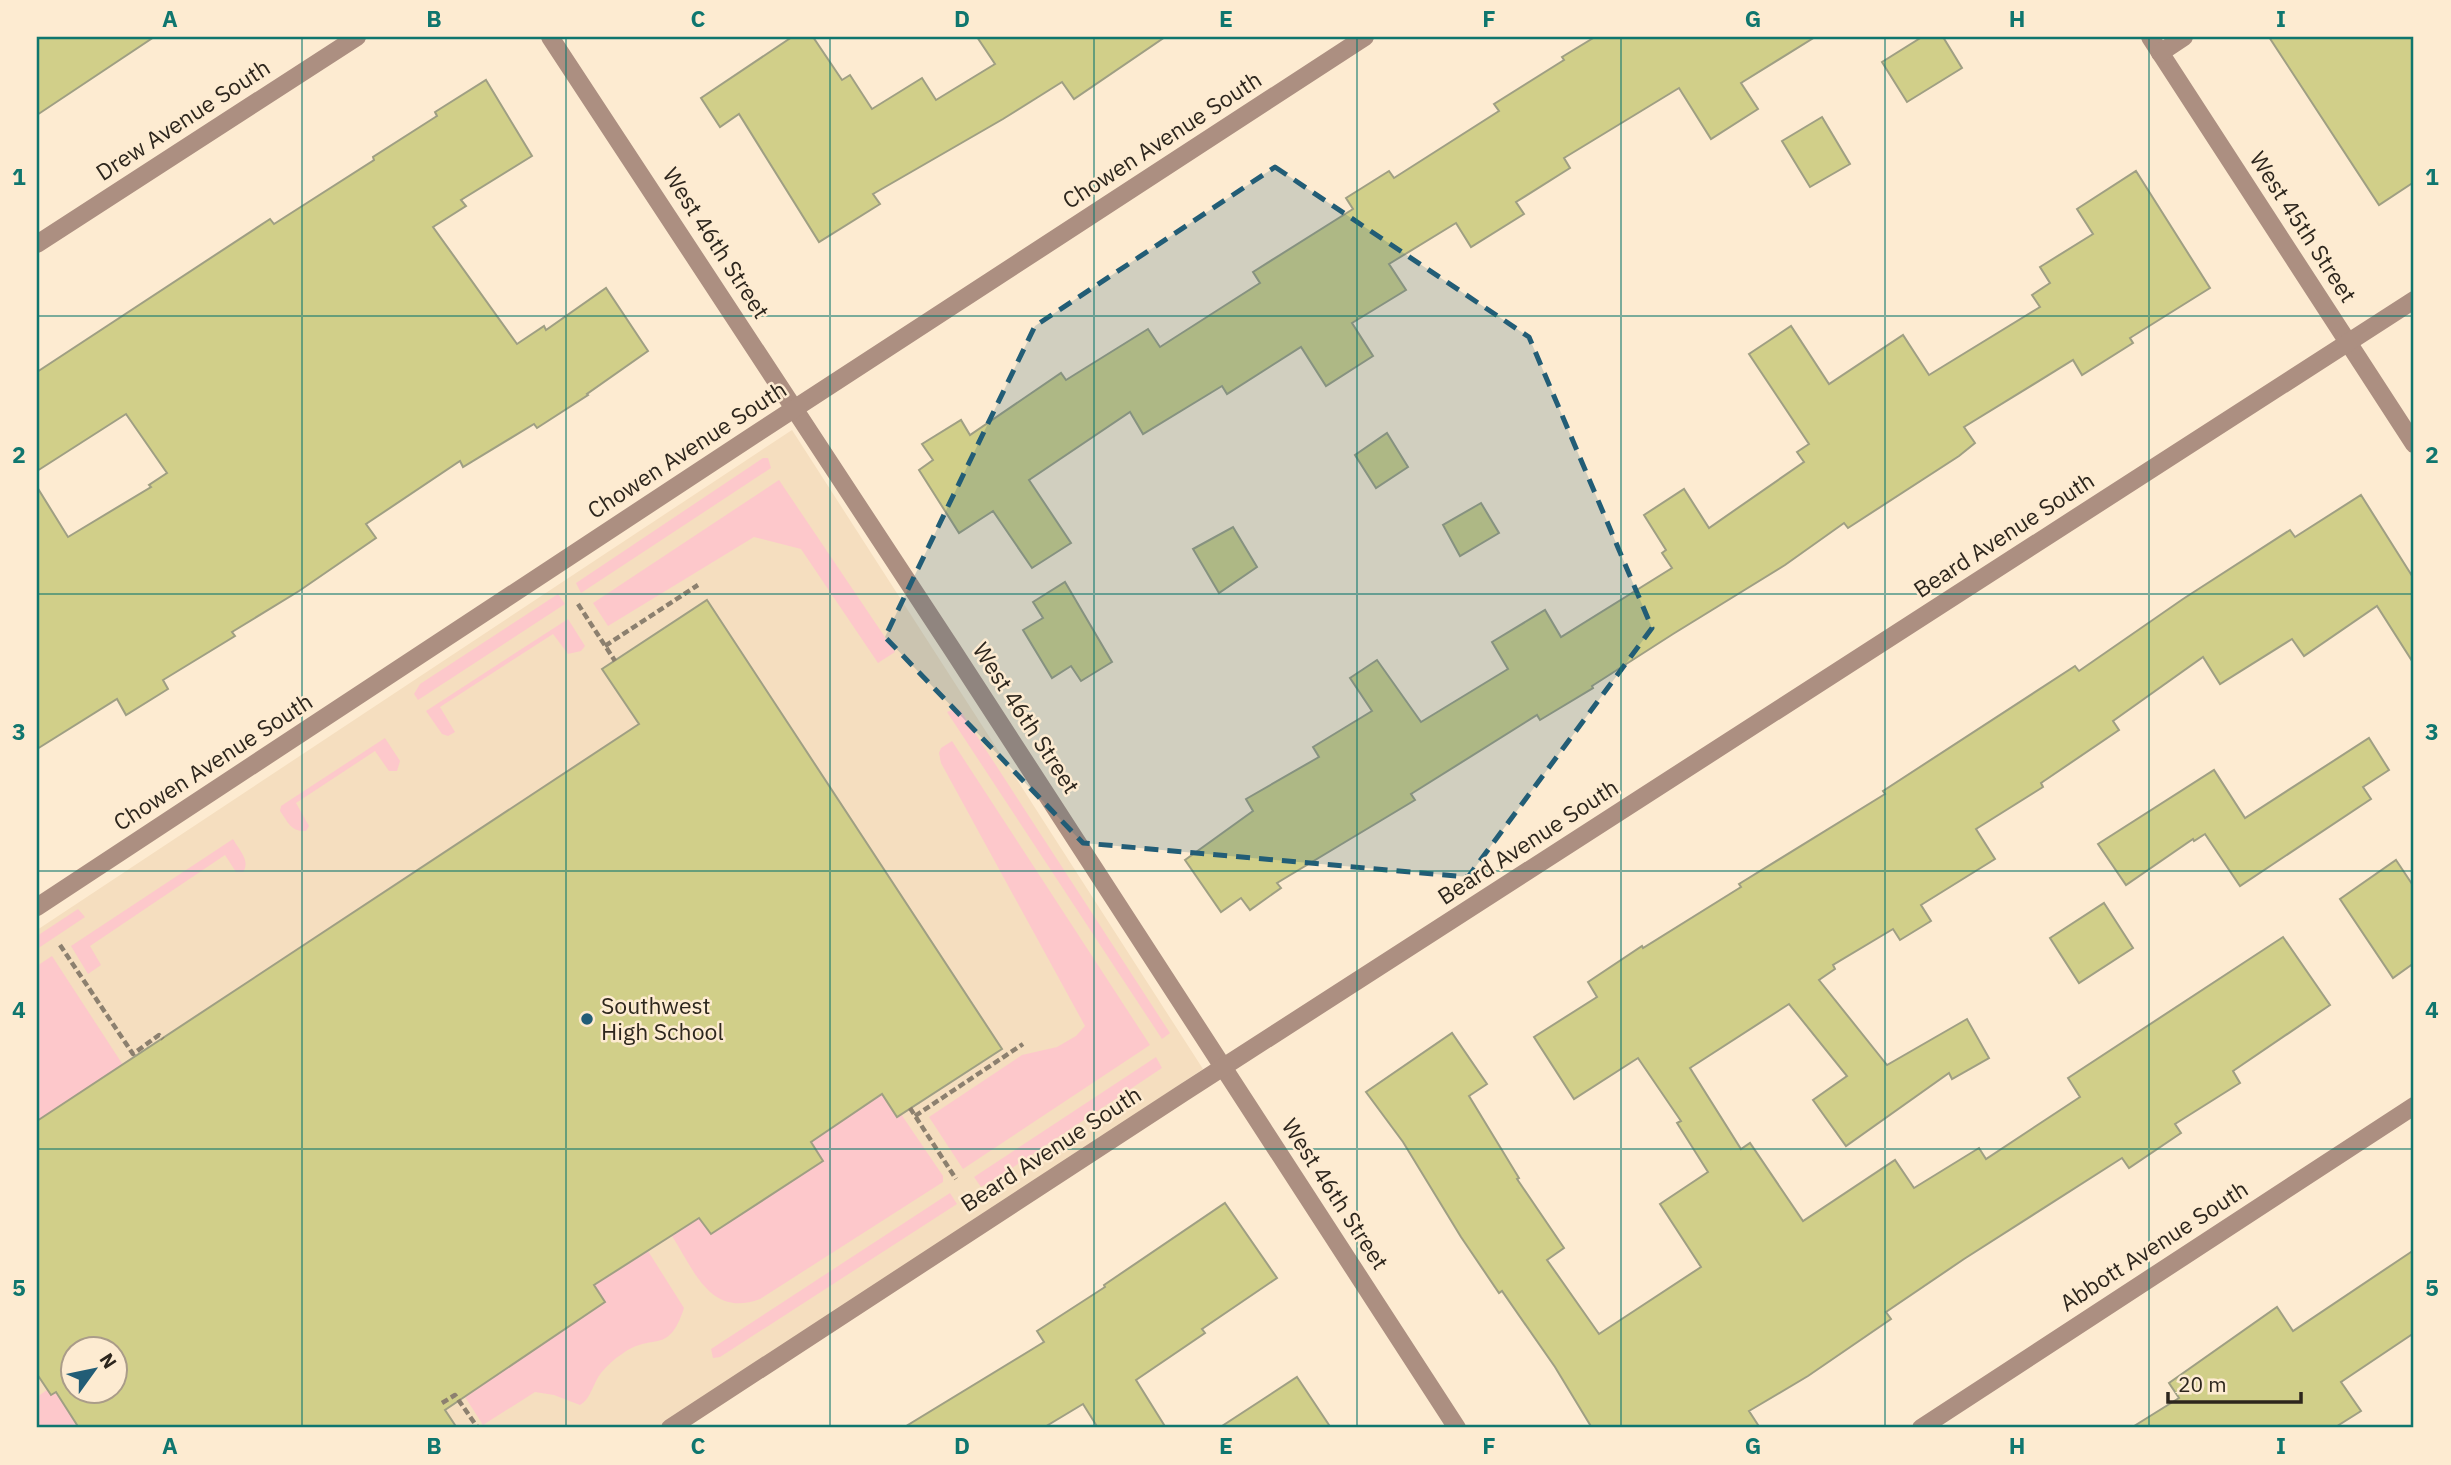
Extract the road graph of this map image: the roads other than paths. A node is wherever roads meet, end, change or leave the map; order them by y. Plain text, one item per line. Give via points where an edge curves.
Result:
1 (356, 37) edge
2 (550, 37) edge
3 (1366, 37) edge
4 (2150, 37) edge
5 (2184, 37) edge
6 (2160, 53) junction
7 (37, 244) edge
8 (2414, 300) edge
9 (2348, 343) junction
10 (795, 409) junction
11 (2414, 444) edge
12 (37, 907) edge
13 (1224, 1067) junction
14 (2414, 1105) edge
15 (670, 1428) edge
16 (1457, 1428) edge
17 (1921, 1428) edge

1 - 7 street, Drew Avenue South
2 - 10 street, West 46th Street
3 - 10 street, Chowen Avenue South
4 - 6 street, West 45th Street
5 - 6 street
6 - 9 street, West 45th Street
8 - 9 street, Beard Avenue South
9 - 11 street, West 45th Street
9 - 13 street, Beard Avenue South
10 - 12 street, Chowen Avenue South
10 - 13 street, West 46th Street
13 - 15 street, Beard Avenue South
13 - 16 street, West 46th Street
14 - 17 street, Abbott Avenue South

